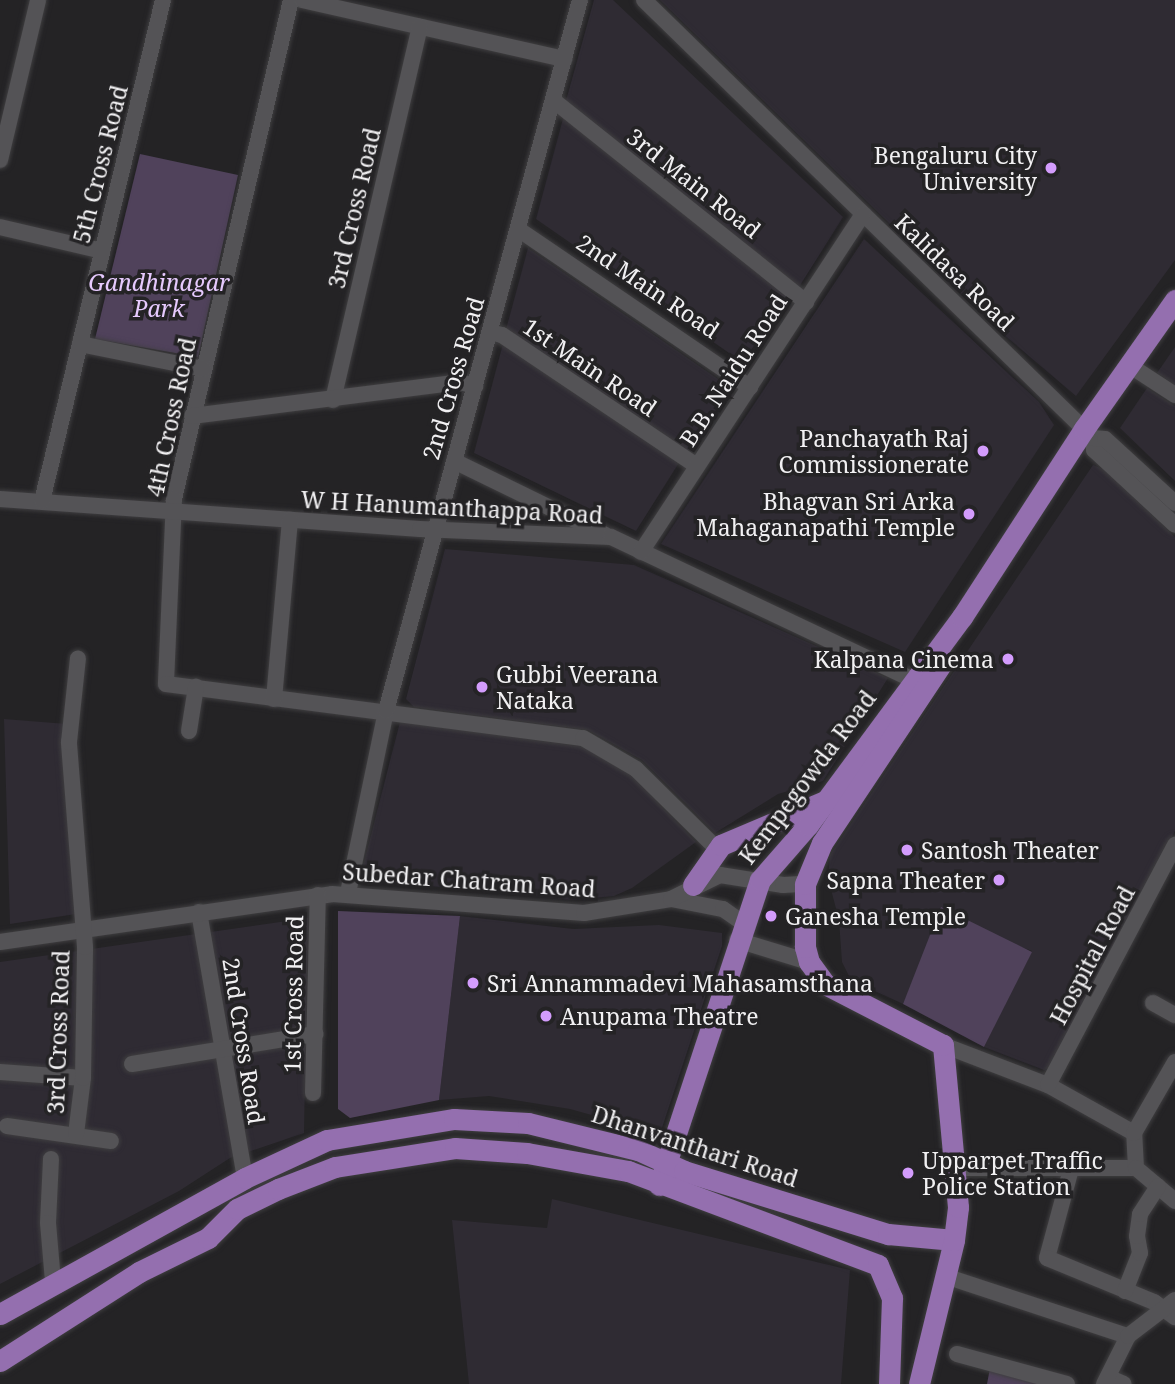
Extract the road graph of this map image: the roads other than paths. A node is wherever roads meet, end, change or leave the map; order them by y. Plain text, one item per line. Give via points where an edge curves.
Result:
1 (38, 0) edge
2 (163, 0) edge
3 (291, 0) edge
4 (302, 0) edge
5 (580, 0) edge
6 (644, 0) edge
7 (420, 27) junction
8 (564, 59) junction
9 (554, 100) junction
10 (0, 160) edge
11 (863, 214) junction
12 (0, 227) edge
13 (518, 229) junction
14 (102, 251) junction
15 (1175, 300) edge
16 (806, 302) junction
17 (490, 332) junction
18 (80, 344) junction
19 (1129, 365) junction
20 (204, 369) junction
21 (475, 386) junction
22 (750, 387) junction
23 (1175, 395) edge
24 (333, 400) junction
25 (192, 416) junction
26 (1088, 434) junction
27 (454, 461) junction
28 (697, 466) junction
29 (0, 499) edge
30 (42, 501) junction
31 (1175, 503) edge
32 (173, 510) junction
33 (290, 520) junction
34 (1175, 525) edge
35 (434, 530) junction
36 (611, 537) junction
37 (641, 552) junction
38 (962, 617) junction
39 (78, 657) dead end
40 (913, 680) junction
41 (196, 687) junction
42 (274, 699) junction
43 (386, 711) junction
44 (189, 731) dead end
45 (827, 800) junction
46 (1175, 845) edge
47 (717, 849) junction
48 (760, 880) junction
49 (805, 884) junction
50 (693, 885) junction
51 (348, 892) junction
52 (318, 895) junction
53 (671, 899) junction
54 (199, 912) junction
55 (83, 932) junction
56 (740, 932) junction
57 (0, 942) edge
58 (809, 962) junction
59 (1153, 1003) dead end
60 (1175, 1014) edge
61 (316, 1034) junction
62 (943, 1045) junction
63 (223, 1049) junction
64 (1175, 1062) edge
65 (132, 1064) dead end
66 (0, 1072) edge
67 (83, 1078) junction
68 (1048, 1085) junction
69 (313, 1093) dead end
70 (8, 1126) dead end
71 (1134, 1133) junction
72 (76, 1134) junction
73 (111, 1141) dead end
74 (51, 1159) dead end
75 (667, 1161) junction
76 (957, 1168) junction
77 (1136, 1168) junction
78 (1071, 1169) junction
79 (245, 1178) junction
80 (659, 1185) junction
81 (1158, 1186) junction
82 (1175, 1201) edge
83 (181, 1212) junction
84 (829, 1217) junction
85 (820, 1240) junction
86 (954, 1240) junction
87 (196, 1245) junction
88 (945, 1276) junction
89 (53, 1281) junction
90 (1125, 1291) junction
91 (1172, 1309) edge
92 (0, 1314) edge
93 (1128, 1336) junction
94 (957, 1354) dead end
95 (0, 1361) edge
96 (1106, 1380) edge
97 (889, 1384) edge
98 (919, 1384) edge
99 (1066, 1384) edge
100 (1124, 1384) edge

1 - 10 street
2 - 14 street, 5th Cross Road
3 - 20 street, 4th Cross Road
4 - 7 street
5 - 8 street, 2nd Cross Road
6 - 11 street, Kalidasa Road
7 - 8 street
7 - 24 street, 3rd Cross Road
8 - 9 street, 2nd Cross Road
9 - 13 street, 2nd Cross Road
9 - 16 street, 3rd Main Road
11 - 16 street, B.B. Naidu Road
11 - 26 street, Kalidasa Road
12 - 14 street
13 - 17 street, 2nd Cross Road
13 - 22 street, 2nd Main Road
14 - 18 street, 5th Cross Road
15 - 19 main road, Kempegowda Road
16 - 22 street, B.B. Naidu Road
17 - 21 street, 2nd Cross Road
17 - 28 street, 1st Main Road via 502,335
18 - 20 street
18 - 30 street, 5th Cross Road
19 - 23 street
19 - 26 main road, Kempegowda Road
20 - 25 street, 4th Cross Road
21 - 24 street via 460,382
21 - 27 street, 2nd Cross Road
22 - 28 street, B.B. Naidu Road
24 - 25 street
25 - 32 street, 4th Cross Road
26 - 31 street via 1105,439
26 - 34 street via 1094,450
26 - 38 main road, Kempegowda Road
27 - 35 street, 2nd Cross Road
27 - 36 street
28 - 37 street, B.B. Naidu Road
29 - 30 street, W H Hanumanthappa Road
30 - 32 street, W H Hanumanthappa Road
32 - 33 street, W H Hanumanthappa Road
32 - 41 street, 4th Cross Road via 166,684
33 - 35 street, W H Hanumanthappa Road
33 - 42 street
35 - 36 street, W H Hanumanthappa Road
35 - 43 street, 2nd Cross Road
36 - 37 street, W H Hanumanthappa Road
37 - 40 street, W H Hanumanthappa Road
38 - 40 main road, Kempegowda Road
38 - 49 main road, Kempegowda Road via 962,631 821,843
39 - 55 street, 3rd Cross Road via 69,742
40 - 45 main road, Kempegowda Road
41 - 42 street
41 - 44 street
42 - 43 street
43 - 47 street via 583,738 636,769
43 - 51 street, 2nd Cross Road
45 - 47 main road
45 - 48 main road, Kempegowda Road
46 - 68 street, Hospital Road
47 - 50 main road
48 - 49 street, Subedar Chatram Road
48 - 50 street, Subedar Chatram Road via 720,875
48 - 56 main road, Kempegowda Road
49 - 58 main road
50 - 53 street, Subedar Chatram Road
51 - 52 street, Subedar Chatram Road
51 - 53 street, Subedar Chatram Road via 566,913 612,911
52 - 54 street, Subedar Chatram Road
52 - 61 street, 1st Cross Road
53 - 56 street via 723,909
54 - 55 street, Subedar Chatram Road
54 - 63 street, 2nd Cross Road
55 - 57 street, Subedar Chatram Road
55 - 67 street, 3rd Cross Road
56 - 58 street
56 - 75 main road, Kempegowda Road
58 - 62 main road via 825,984
59 - 60 street
61 - 63 street
61 - 69 street, 1st Cross Road
62 - 68 street
62 - 76 main road
63 - 65 street
63 - 79 street, 2nd Cross Road
64 - 71 street
66 - 67 street
67 - 72 street, 3rd Cross Road
68 - 71 street
70 - 72 street
71 - 77 street
72 - 73 street
74 - 89 street via 48,1223
75 - 79 main road, Dhanvanthari Road via 528,1123 454,1119 327,1140
75 - 80 main road, Kempegowda Road
75 - 84 main road, Dhanvanthari Road
76 - 78 street
76 - 86 main road
77 - 78 street
77 - 81 street
78 - 90 street via 1047,1258
79 - 83 main road, Dhanvanthari Road
80 - 85 main road, Dhanvanthari Road
80 - 87 main road, Dhanvanthari Road via 628,1171 527,1153 429,1150 335,1167 278,1189 237,1209
81 - 82 street
81 - 90 street via 1140,1214 1140,1253
83 - 87 main road
83 - 89 main road, Dhanvanthari Road
84 - 85 main road
84 - 86 main road, Dhanvanthari Road via 888,1234
85 - 97 main road, Dhanvanthari Road via 878,1265 892,1298
86 - 88 main road
87 - 95 main road, Dhanvanthari Road via 139,1272
88 - 93 street
88 - 98 main road
89 - 92 main road, Dhanvanthari Road
90 - 91 street
91 - 93 street
93 - 96 street
94 - 99 street
96 - 100 street

